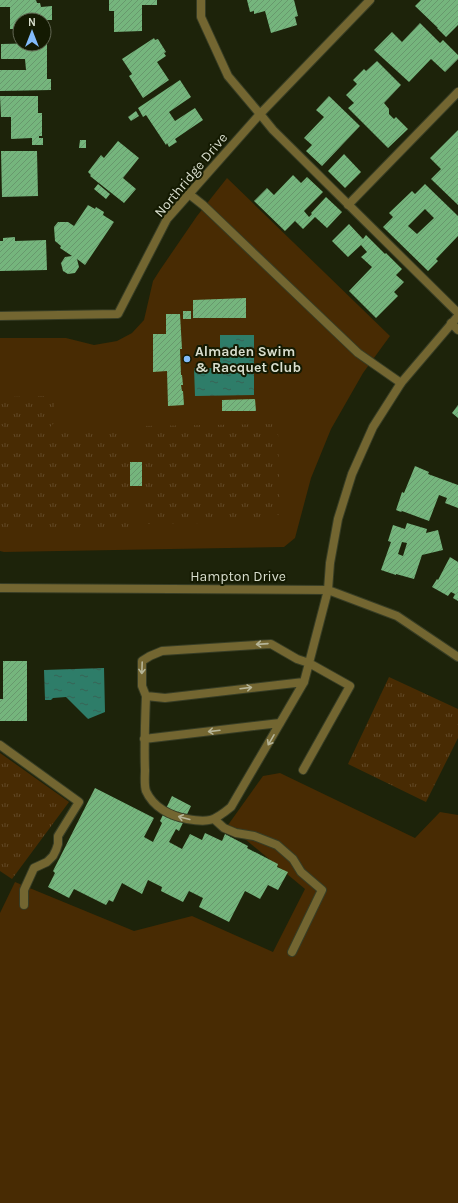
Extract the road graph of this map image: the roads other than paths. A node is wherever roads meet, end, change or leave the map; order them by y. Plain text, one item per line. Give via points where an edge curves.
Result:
1 (200, 0) edge
2 (370, 0) edge
3 (458, 92) edge
4 (260, 114) junction
5 (189, 194) junction
6 (348, 205) junction
7 (458, 315) edge
8 (0, 316) edge
9 (451, 323) junction
10 (458, 330) edge
11 (400, 382) junction
12 (0, 588) edge
13 (328, 590) junction
14 (458, 657) edge
15 (309, 662) junction
16 (304, 682) junction
17 (146, 696) junction
18 (280, 723) junction
19 (144, 739) junction
20 (0, 745) edge
21 (303, 770) dead end
22 (214, 818) junction
23 (24, 905) dead end
24 (292, 952) dead end

1 - 4 street via 201,17 228,76
2 - 4 street, Northridge Drive
3 - 6 street
4 - 5 street, Northridge Drive
4 - 6 street
5 - 8 street, Northridge Drive via 167,219 118,314
5 - 11 street via 358,353
6 - 7 street
7 - 9 street
9 - 10 street
9 - 11 street
11 - 13 street via 373,427 352,474 338,519
12 - 13 street, Hampton Drive
13 - 14 street, Hampton Drive via 397,616
13 - 15 street
15 - 16 street
15 -> 17 street via 297,659 271,644 162,651 142,661 142,686
15 - 21 street via 350,686
17 -> 16 street via 165,698
16 - 18 street
17 - 19 street
18 -> 19 street
18 -> 22 street via 231,807 220,817
22 -> 19 street via 203,822 184,818 163,811 152,801 146,789
20 - 23 street via 79,802 58,836 53,856 34,868 24,890
22 - 24 street via 224,828 277,845 293,859 301,872 322,890

